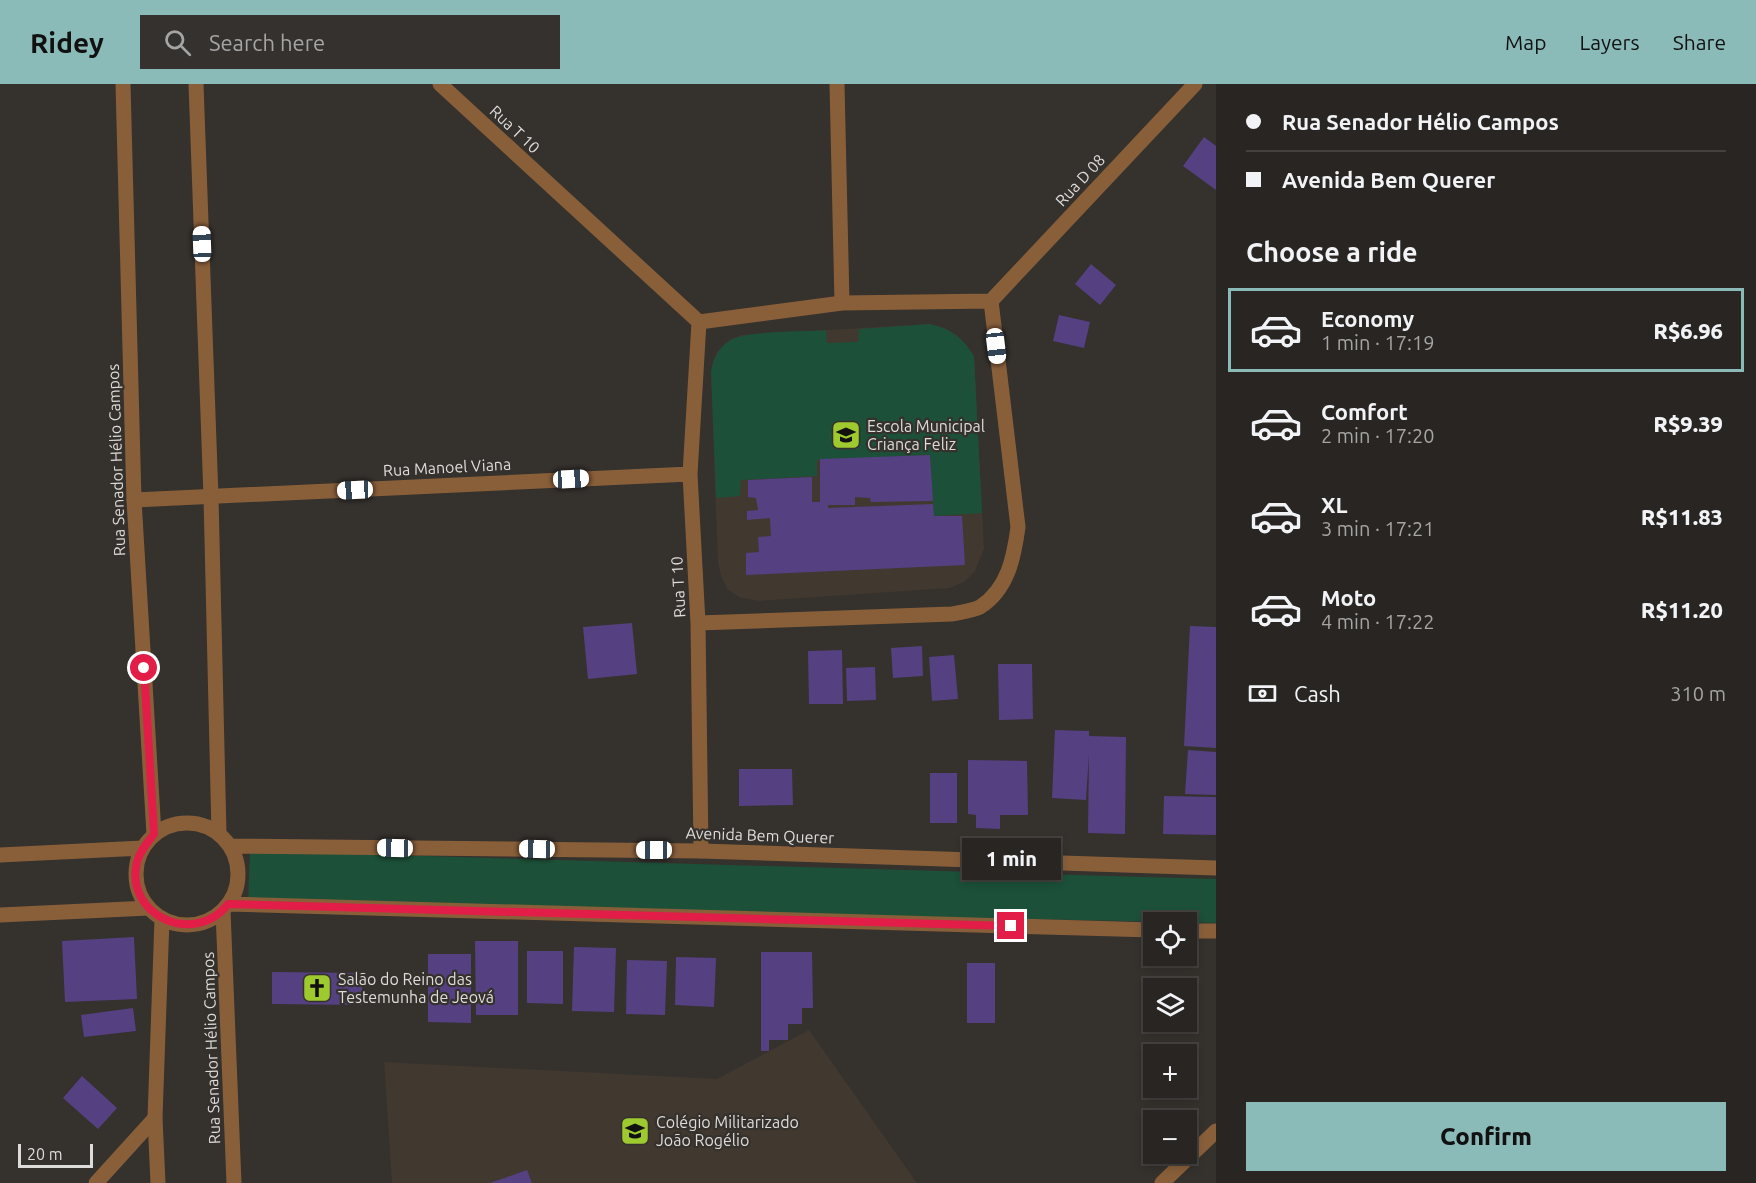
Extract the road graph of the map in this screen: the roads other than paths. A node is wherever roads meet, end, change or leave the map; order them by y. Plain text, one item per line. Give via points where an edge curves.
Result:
1 (123, 84) edge
2 (196, 84) edge
3 (440, 84) edge
4 (837, 84) edge
5 (1194, 84) edge
6 (991, 301) junction
7 (842, 303) junction
8 (699, 322) junction
9 (690, 474) junction
10 (211, 497) junction
11 (134, 500) junction
12 (698, 622) junction
13 (154, 834) junction
14 (219, 834) junction
15 (231, 846) junction
16 (143, 848) junction
17 (701, 851) junction
18 (0, 855) edge
19 (1216, 868) edge
20 (226, 907) junction
21 (149, 908) junction
22 (0, 915) edge
23 (162, 919) junction
24 (1143, 930) edge
25 (1197, 931) edge
26 (1216, 932) edge
27 (155, 1118) junction
28 (1216, 1131) edge
29 (96, 1183) edge
30 (158, 1183) edge
31 (234, 1183) edge
32 (1162, 1183) edge

1 - 11 street, Rua Senador Hélio Campos
2 - 10 street
3 - 8 street, Rua T 10
4 - 7 street
5 - 6 street, Rua D 08
6 - 7 street
6 - 12 street via 1018,527 1014,558 997,592 978,608 952,614
7 - 8 street
8 - 9 street, Rua T 10
9 - 10 street, Rua Manoel Viana
9 - 12 street, Rua T 10
10 - 11 street, Rua Manoel Viana
10 - 14 street
11 - 13 street, Rua Senador Hélio Campos
12 - 17 street, Rua T 10
13 - 14 street via 186,822 204,825
13 - 16 street
14 - 15 street
15 - 17 street, Avenida Bem Querer
15 - 20 street via 238,880
16 - 18 street
16 - 21 street via 136,879
17 - 19 street, Avenida Bem Querer
20 - 23 street via 194,925
20 - 24 street
20 - 31 street, Rua Senador Hélio Campos
21 - 22 street
21 - 23 street
23 - 27 street
25 - 26 street
27 - 29 street
27 - 30 street
28 - 32 street

